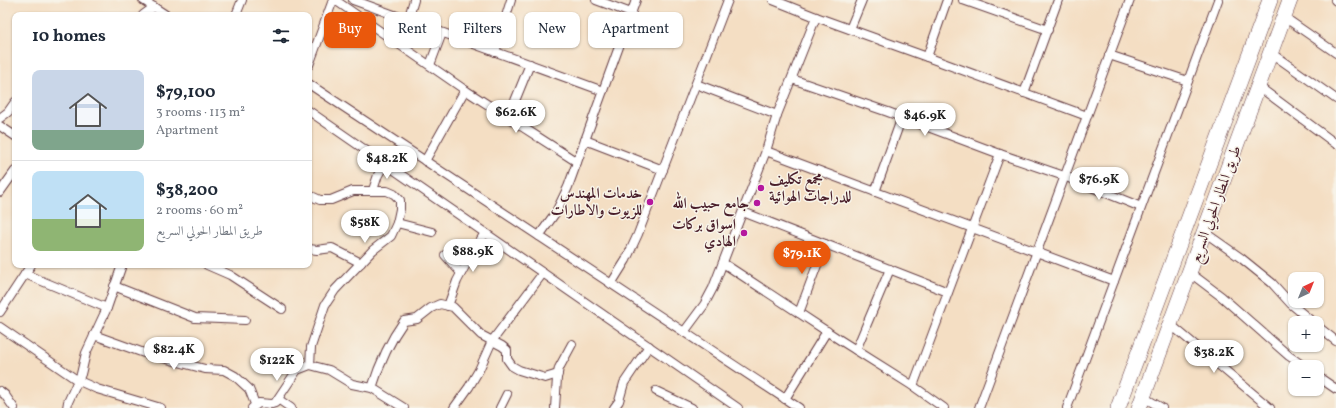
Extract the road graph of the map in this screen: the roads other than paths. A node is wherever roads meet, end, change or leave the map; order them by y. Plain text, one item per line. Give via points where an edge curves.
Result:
1 (144, 0) edge
2 (242, 0) edge
3 (334, 0) edge
4 (353, 0) edge
5 (414, 0) edge
6 (511, 0) edge
7 (596, 0) edge
8 (636, 0) edge
9 (728, 0) edge
10 (773, 0) edge
11 (862, 0) edge
12 (948, 0) edge
13 (963, 0) edge
14 (1058, 0) edge
15 (1130, 0) edge
16 (1218, 0) edge
17 (1270, 0) edge
18 (1290, 0) edge
19 (154, 7) junction
20 (147, 12) edge
21 (162, 12) edge
22 (237, 12) edge
23 (386, 12) edge
24 (410, 12) edge
25 (628, 12) edge
26 (631, 12) edge
27 (816, 17) junction
28 (1284, 17) junction
29 (850, 30) junction
30 (1048, 30) junction
31 (442, 32) joint
32 (618, 48) edge
33 (495, 52) junction
34 (1271, 52) junction
35 (1336, 53) edge
36 (1109, 55) junction
37 (312, 57) edge
38 (927, 57) junction
39 (530, 64) junction
40 (430, 65) junction
41 (792, 79) junction
42 (1188, 81) junction
43 (696, 84) junction
44 (312, 86) edge
45 (1258, 86) junction
46 (465, 90) junction
47 (603, 91) junction
48 (1024, 93) junction
49 (1336, 99) edge
50 (12, 106) edge
51 (312, 114) edge
52 (777, 115) junction
53 (1087, 116) junction
54 (902, 117) junction
55 (0, 118) edge
56 (508, 118) junction
57 (0, 126) edge
58 (12, 134) edge
59 (585, 140) junction
60 (1336, 144) edge
61 (766, 151) junction
62 (1000, 154) junction
63 (425, 161) junction
64 (577, 162) junction
65 (385, 164) junction
66 (663, 170) junction
67 (12, 175) edge
68 (1064, 176) junction
69 (373, 190) junction
70 (0, 192) edge
71 (875, 192) junction
72 (312, 196) edge
73 (1142, 207) junction
74 (743, 212) junction
75 (397, 223) junction
76 (972, 228) junction
77 (432, 232) dead end
78 (1204, 232) junction
79 (486, 233) junction
80 (539, 236) junction
81 (825, 244) junction
82 (312, 249) edge
83 (1036, 252) junction
84 (445, 256) dead end
85 (361, 263) junction
86 (723, 263) junction
87 (29, 268) edge
88 (121, 268) edge
89 (213, 268) edge
90 (890, 269) junction
91 (1189, 272) junction
92 (461, 273) junction
93 (543, 273) junction
94 (25, 274) junction
95 (1114, 281) junction
96 (611, 284) junction
97 (114, 286) junction
98 (948, 292) junction
99 (448, 306) junction
100 (107, 308) junction
101 (282, 309) dead end
102 (0, 312) edge
103 (798, 313) junction
104 (1306, 316) edge
105 (244, 320) dead end
106 (1170, 324) junction
107 (0, 327) edge
108 (827, 331) junction
109 (684, 332) junction
110 (1324, 332) edge
111 (94, 335) junction
112 (492, 341) junction
113 (1336, 341) edge
114 (572, 344) dead end
115 (649, 346) junction
116 (856, 350) junction
117 (1294, 360) edge
118 (310, 365) junction
119 (558, 374) junction
120 (78, 380) junction
121 (1324, 381) edge
122 (913, 386) junction
123 (372, 388) junction
124 (1336, 389) edge
125 (0, 391) edge
126 (656, 391) dead end
127 (507, 394) dead end
128 (278, 399) junction
129 (785, 399) junction
130 (1141, 403) edge
131 (254, 406) edge
132 (14, 408) edge
133 (67, 408) edge
134 (161, 408) edge
135 (291, 408) edge
136 (404, 408) edge
137 (454, 408) edge
138 (500, 408) edge
139 (555, 408) edge
140 (614, 408) edge
141 (692, 408) edge
142 (738, 408) edge
143 (799, 408) edge
144 (944, 408) edge
145 (979, 408) edge
146 (1067, 408) edge
147 (1118, 408) edge
148 (1162, 408) edge
149 (1270, 408) edge

1 - 19 street
2 - 22 street
3 - 37 street
3 - 40 street
4 - 23 street
5 - 24 street
6 - 33 street
7 - 25 street
8 - 26 street
9 - 43 street
10 - 27 street
11 - 29 street
12 - 38 street
13 - 30 street
14 - 30 street
15 - 36 street
16 - 42 street
17 - 147 highway, طريق المطار الحولي السريع
18 - 28 highway, طريق المطار الحولي السريع
19 - 20 street
19 - 21 street
27 - 29 street
27 - 41 street
28 - 34 highway, طريق المطار الحولي السريع
28 - 35 street
29 - 38 street
30 - 48 street
31 - 33 street
31 - 40 street
32 - 47 street
33 - 39 street
34 - 45 highway, طريق المطار الحولي السريع
34 - 49 street
36 - 42 street
36 - 53 street
38 - 48 street
39 - 47 street
39 - 56 street
40 - 46 street
41 - 52 street
41 - 54 street
42 - 73 street
43 - 52 street
43 - 66 street
44 - 63 street
45 - 60 street
45 - 78 highway, طريق المطار الحولي السريع
46 - 56 street
46 - 63 street
47 - 59 street
48 - 53 street
50 - 55 street
51 - 65 street
52 - 61 street
53 - 68 street
54 - 62 street
54 - 71 street
56 - 64 street
57 - 58 street
59 - 64 street
59 - 66 street
61 - 71 street
61 - 74 street
62 - 68 street
62 - 76 street
63 - 80 street
64 - 80 street via 556,212
65 - 69 street via 378,174
65 - 79 street
66 - 96 street via 629,253
67 - 70 street
68 - 73 street
68 - 83 street
69 - 72 street via 353,191 330,200
69 - 75 street via 387,191 400,200
71 - 76 street
73 - 95 street
74 - 81 street
74 - 86 street
75 - 77 street
75 - 85 street via 391,236
76 - 83 street
76 - 98 street
78 - 91 highway, طريق المطار الحولي السريع
78 - 104 street via 1272,283
79 - 92 street
79 - 93 street
80 - 96 street
81 - 90 street
81 - 103 street
82 - 85 street via 332,248
83 - 95 street
83 - 145 street
84 - 92 street
85 - 118 street via 334,290 325,305 311,347
86 - 103 street
86 - 109 street via 708,297
87 - 94 street
88 - 97 street
89 - 101 street
90 - 98 street
90 - 116 street
91 - 106 highway, طريق المطار الحولي السريع
91 - 117 street
92 - 99 street
93 - 112 street
93 - 115 street
94 - 100 street
94 - 102 street
95 - 146 street
96 - 109 street
97 - 100 street
97 - 105 street via 195,318
98 - 122 street
99 - 112 street via 453,307 481,335
99 - 123 street via 440,304 417,318 404,321 385,351
100 - 111 street
103 - 108 street
106 - 130 highway, طريق المطار الحولي السريع
106 - 149 street
107 - 120 street
108 - 116 street
108 - 129 street
109 - 129 street
110 - 113 street
111 - 120 street
111 - 131 street via 144,353 205,370 224,370 249,389
112 - 119 street via 507,350 507,359 519,370 545,378
112 - 137 street via 479,370
114 - 119 street
115 - 140 street via 624,383 619,401
115 - 142 street
116 - 122 street
118 - 123 street via 329,370 352,384
118 - 128 street via 297,370
119 - 139 street
120 - 133 street
120 - 134 street via 96,389
121 - 124 street
122 - 144 street
123 - 136 street
125 - 132 street
126 - 141 street
127 - 138 street
128 - 131 street via 272,404 259,403
128 - 135 street
129 - 143 street
130 - 148 street

